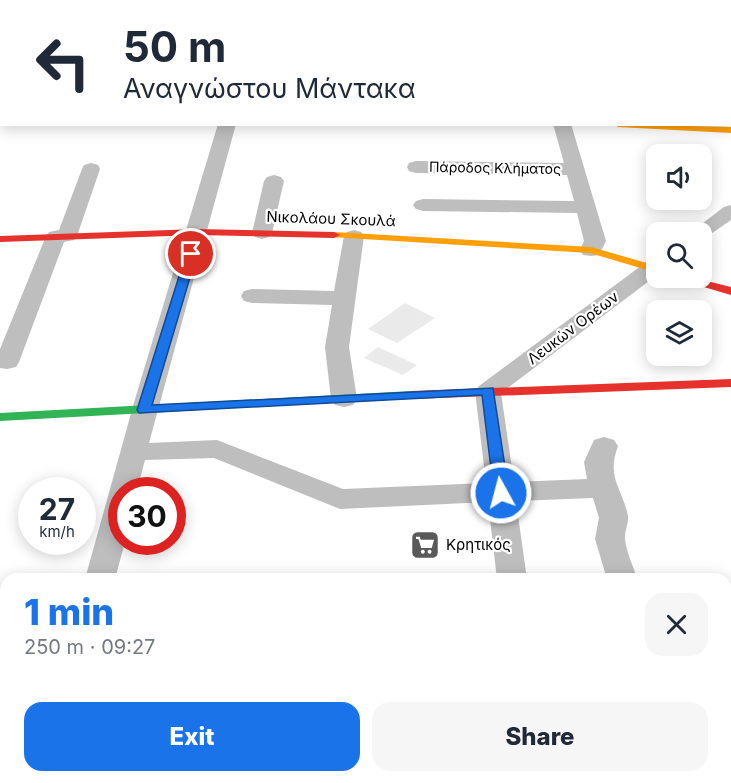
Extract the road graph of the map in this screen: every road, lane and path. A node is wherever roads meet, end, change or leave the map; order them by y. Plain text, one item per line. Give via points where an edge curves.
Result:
1 (226, 126) edge
2 (562, 126) edge
3 (656, 126) edge
4 (731, 130) edge
5 (417, 167) dead end
6 (91, 169) dead end
7 (573, 169) junction
8 (274, 181) dead end
9 (423, 205) dead end
10 (586, 207) junction
11 (731, 211) edge
12 (712, 224) edge
13 (198, 232) junction
14 (262, 233) junction
15 (62, 236) junction
16 (354, 236) junction
17 (0, 238) edge
18 (591, 250) junction
19 (646, 265) edge
20 (646, 275) edge
21 (712, 286) edge
22 (731, 291) edge
23 (252, 296) dead end
24 (344, 298) junction
25 (7, 362) dead end
26 (731, 383) edge
27 (488, 391) junction
28 (344, 399) junction
29 (144, 410) junction
30 (0, 417) edge
31 (604, 446) dead end
32 (133, 452) junction
33 (126, 477) edge
34 (606, 488) junction
35 (501, 493) junction
36 (108, 549) edge
37 (102, 573) edge
38 (511, 573) edge
39 (620, 573) edge

1 - 13 street
2 - 7 street
3 - 4 street
5 - 7 street, Πάροδος Κλήματος
6 - 15 street
7 - 10 street
8 - 14 street
9 - 10 street
10 - 18 street via 595,241
11 - 12 street
13 - 14 street, Νικολάου Σκουλά
13 - 15 street, Νικολάου Σκουλά
13 - 29 street
14 - 16 street, Νικολάου Σκουλά
15 - 17 street, Νικολάου Σκουλά
15 - 25 street
16 - 18 street, Νικολάου Σκουλά
16 - 24 street
18 - 19 street, Νικολάου Σκουλά
20 - 27 street, Λευκών Ορέων
21 - 22 street
23 - 24 street
24 - 28 street via 337,347
26 - 27 street
27 - 28 street
27 - 35 street
28 - 29 street
29 - 30 street
29 - 32 street
31 - 34 street via 598,462
32 - 33 street
32 - 35 street via 217,449 340,499
34 - 35 street
34 - 39 street via 614,518 610,539
35 - 38 street
36 - 37 street

